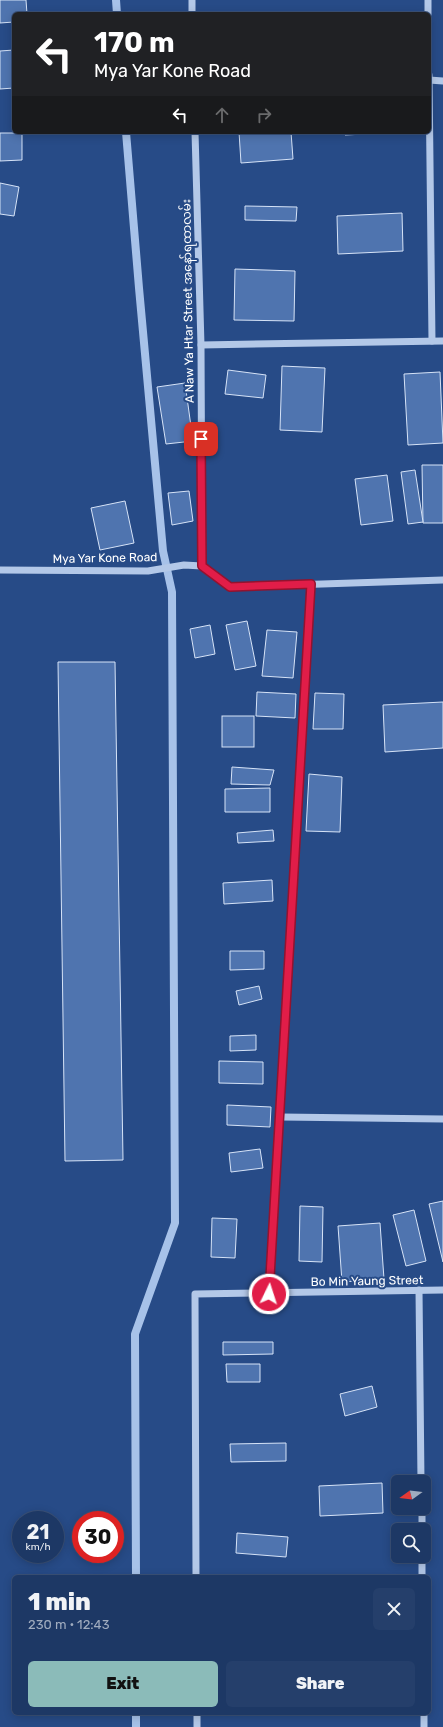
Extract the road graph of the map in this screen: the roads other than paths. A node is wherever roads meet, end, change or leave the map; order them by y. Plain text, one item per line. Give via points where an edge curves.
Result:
1 (192, 0) edge
2 (428, 0) edge
3 (192, 12) edge
4 (428, 12) edge
5 (431, 80) edge
6 (443, 81) edge
7 (195, 134) edge
8 (430, 134) edge
9 (432, 341) junction
10 (443, 341) edge
11 (201, 345) junction
12 (202, 566) junction
13 (0, 570) edge
14 (443, 580) edge
15 (311, 584) junction
16 (281, 1117) junction
17 (443, 1119) edge
18 (419, 1290) junction
19 (443, 1290) edge
20 (269, 1294) junction
21 (421, 1475) edge
22 (422, 1563) edge
23 (196, 1575) edge
24 (422, 1575) edge
25 (197, 1715) edge
26 (424, 1715) edge
27 (197, 1727) edge
28 (424, 1727) edge

1 - 3 street
2 - 4 street
5 - 6 street
7 - 11 street, A Naw Ya Htar Street အနော်ရထာလမ်း
8 - 9 street
9 - 10 street
9 - 11 street
11 - 12 street, A Naw Ya Htar Street အနော်ရထာလမ်း
12 - 13 street, Mya Yar Kone Road via 184,565 148,571
12 - 15 street via 230,587
14 - 15 street
15 - 16 street
16 - 17 street
16 - 20 street
18 - 19 street, Bo Min Yaung Street
18 - 20 street, Bo Min Yaung Street
18 - 21 street
20 - 23 street, Bo Min Yaung Street via 195,1294
22 - 24 street
25 - 27 street
26 - 28 street

